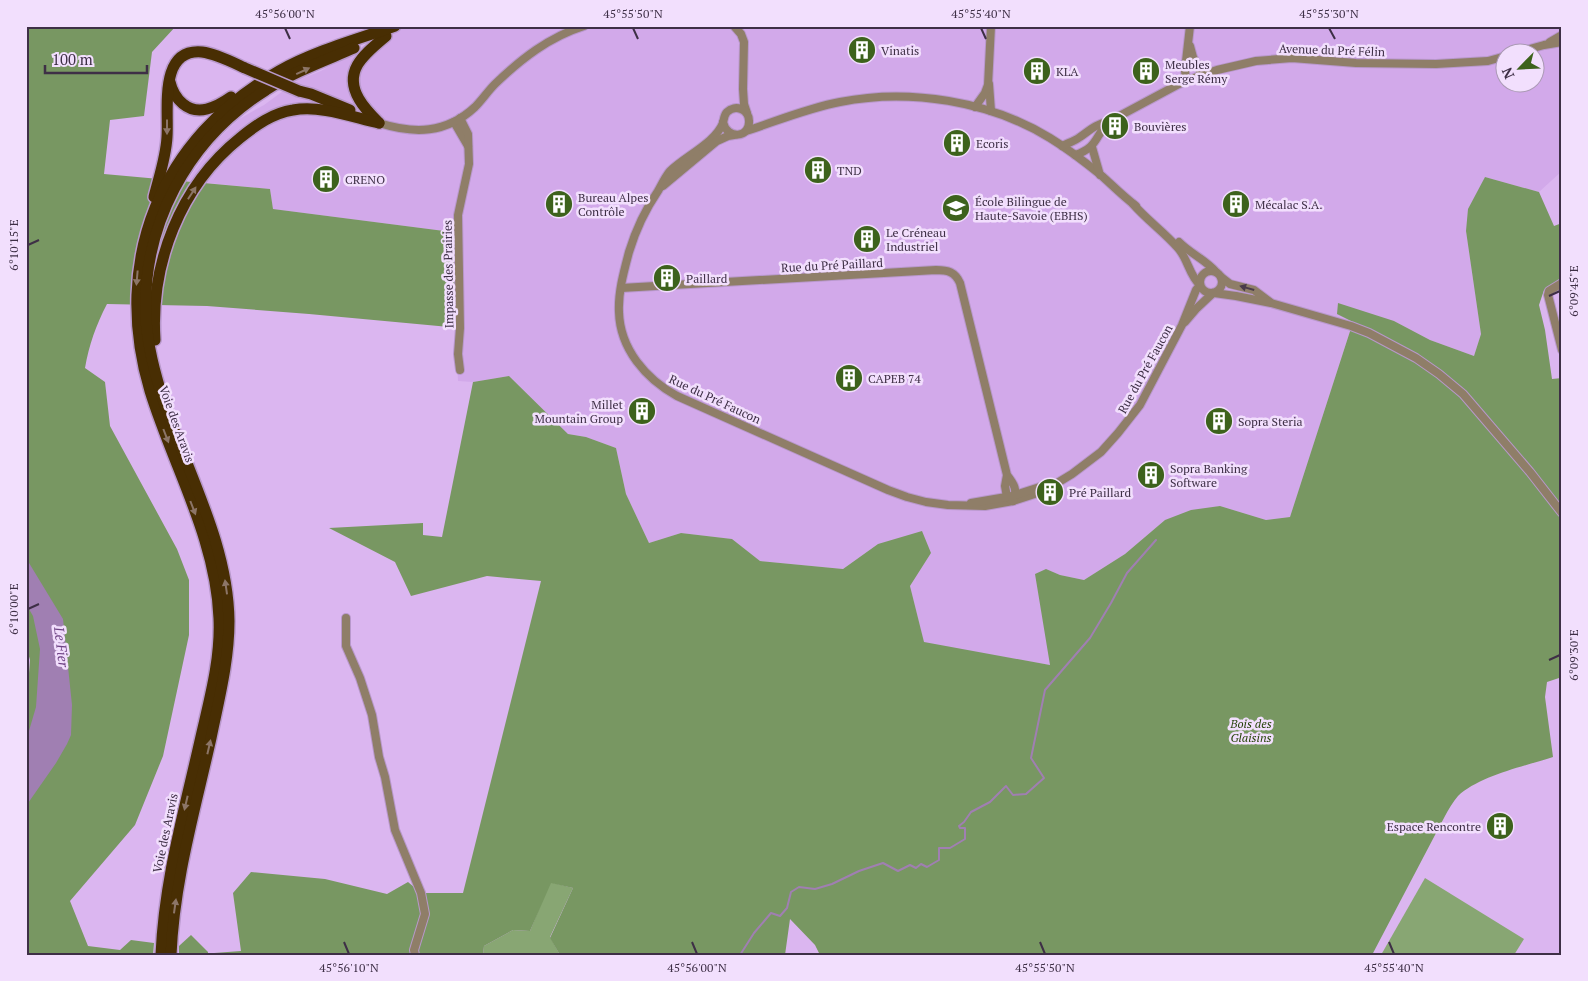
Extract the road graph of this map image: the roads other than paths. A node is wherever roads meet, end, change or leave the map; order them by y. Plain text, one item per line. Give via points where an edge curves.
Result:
1 (395, 26) edge
2 (405, 26) edge
3 (584, 26) edge
4 (734, 26) edge
5 (991, 26) edge
6 (1190, 26) edge
7 (1562, 35) edge
8 (386, 36) junction
9 (1189, 39) junction
10 (1562, 42) edge
11 (1546, 44) edge
12 (1546, 45) edge
13 (1496, 59) edge
14 (1202, 75) junction
15 (170, 78) junction
16 (268, 78) junction
17 (989, 79) junction
18 (1186, 82) junction
19 (743, 89) junction
20 (299, 91) junction
21 (975, 107) junction
22 (312, 108) junction
23 (733, 109) junction
24 (991, 112) junction
25 (748, 115) junction
26 (457, 120) junction
27 (1110, 121) junction
28 (723, 122) junction
29 (379, 123) junction
30 (767, 124) junction
31 (746, 131) junction
32 (734, 135) junction
33 (1080, 138) junction
34 (1062, 146) junction
35 (1092, 147) junction
36 (1075, 155) junction
37 (1100, 175) junction
38 (658, 190) junction
39 (1133, 204) junction
40 (147, 230) junction
41 (1219, 274) junction
42 (1562, 283) edge
43 (1200, 285) junction
44 (621, 288) junction
45 (1213, 293) junction
46 (1271, 303) junction
47 (1182, 325) junction
48 (1562, 350) edge
49 (460, 370) dead end
50 (162, 394) junction
51 (1012, 497) junction
52 (1562, 513) edge
53 (346, 618) dead end
54 (161, 955) edge
55 (171, 955) edge
56 (415, 955) edge

1 - 16 highway, Voie des Aravis via 300,60
2 - 8 highway, Voie des Aravis
3 - 26 street via 537,49
4 - 19 street via 744,42
5 - 17 street
6 - 9 street
7 - 11 street
8 - 29 highway via 360,59 354,77 358,98
50 -> 8 highway, Voie des Aravis via 149,345 147,283 159,225 184,171 207,139 256,96 307,69
9 - 14 street
9 - 18 street
10 - 12 street
13 - 14 street, Avenue du Pré Félin via 1436,64 1292,58 1248,63
14 - 18 street, Avenue du Pré Félin
15 - 16 highway via 180,102 190,109 201,110
15 - 20 highway, bridge via 174,65 196,52 210,54
15 -> 40 highway via 166,103 166,149
16 - 40 highway, Voie des Aravis via 239,97 202,132 160,194
17 - 21 street via 985,93
17 - 24 street
18 - 27 street, Avenue du Pré Félin
19 - 23 street
19 - 25 street
20 - 22 highway
20 - 29 highway
21 - 24 street
21 - 30 street via 916,97 883,97 842,102
22 - 29 highway
50 -> 22 highway via 155,333 157,292 165,250 182,210 211,166 247,132 285,112
23 - 25 street via 740,109
23 - 28 street
24 - 34 street
25 - 30 street
25 - 31 street
26 - 29 street via 420,131 400,130
26 - 49 street, Impasse des Prairies via 468,134 469,148 468,172 458,215
27 - 33 street, Avenue du Pré Félin via 1090,129
27 - 35 street, Avenue du Pré Félin via 1102,128
28 - 32 street via 726,130
28 - 38 street, Rue du Pré Faucon via 714,137 670,172
30 - 31 street
31 - 32 street
32 - 38 street, Rue du Pré Faucon via 717,141
33 - 34 street, Avenue du Pré Félin
33 - 36 street
34 - 36 street
35 - 36 street
35 - 37 street
36 - 37 street
37 - 39 street
38 - 44 street, Rue du Pré Faucon via 639,223
39 - 41 street
39 - 43 street via 1178,247
40 -> 54 highway, Voie des Aravis via 136,288 141,356 161,423 206,542 219,618 215,674 172,862
41 - 43 street via 1205,272 1200,278
41 - 45 street via 1223,282 1221,288
46 -> 41 street via 1254,290 1230,284
42 - 48 street via 1548,295
43 - 45 street via 1203,290
43 - 47 street, Rue du Pré Faucon
44 - 51 street, Rue du Pré Faucon via 619,313 625,339 633,355 642,369 661,386 687,401 888,490 926,502 963,505
44 - 51 street, Rue du Pré Paillard via 936,270 951,272 961,289 1007,475 1005,486
45 - 46 street
45 - 47 street, Rue du Pré Faucon
46 - 52 street via 1369,333 1440,374 1463,394
47 - 51 street, Rue du Pré Faucon via 1140,405 1111,442 1072,474
55 -> 50 highway, Voie des Aravis via 178,886 221,693 229,621 227,590 216,544
53 - 56 street via 346,646 372,715 395,830 421,893 426,914

